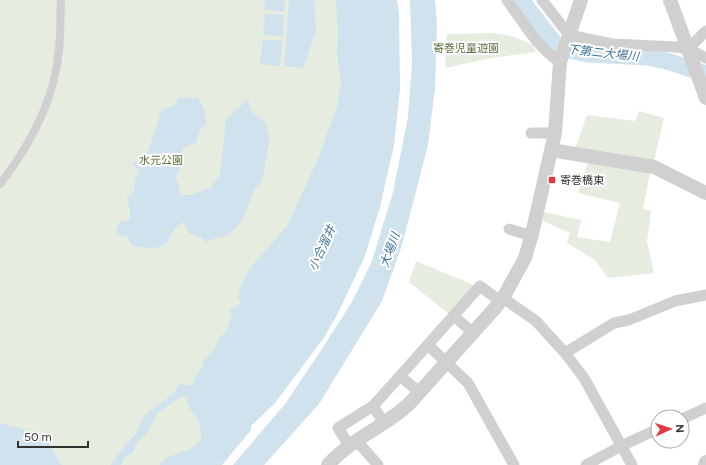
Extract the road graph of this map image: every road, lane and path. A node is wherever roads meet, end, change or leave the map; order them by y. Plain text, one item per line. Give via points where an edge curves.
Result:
1 (61, 0) edge
2 (507, 0) edge
3 (542, 0) edge
4 (581, 0) edge
5 (670, 0) edge
6 (706, 31) edge
7 (568, 37) junction
8 (688, 49) junction
9 (706, 58) edge
10 (561, 60) junction
11 (705, 96) edge
12 (555, 133) junction
13 (531, 134) dead end
14 (551, 150) junction
15 (0, 184) edge
16 (706, 193) edge
17 (509, 229) dead end
18 (532, 236) junction
19 (706, 295) edge
20 (502, 300) junction
21 (454, 316) junction
22 (472, 333) junction
23 (428, 345) junction
24 (565, 353) junction
25 (447, 361) junction
26 (400, 376) junction
27 (419, 392) junction
28 (373, 406) junction
29 (706, 408) edge
30 (690, 415) edge
31 (384, 423) junction
32 (650, 433) edge
33 (352, 443) junction
34 (621, 446) junction
35 (706, 462) edge
36 (328, 465) edge
37 (378, 465) edge
38 (514, 465) edge
39 (586, 465) edge
40 (632, 465) edge
41 (704, 465) edge

1 - 15 street via 59,50 47,106 34,134
2 - 10 street via 545,51
3 - 7 street
4 - 7 street
5 - 8 street
6 - 8 street
7 - 8 street via 612,44 677,46
7 - 10 street
8 - 9 street
8 - 11 street
10 - 12 street
12 - 13 street
12 - 14 street
14 - 16 street via 654,167
14 - 18 street
17 - 18 street
18 - 20 street via 525,258
19 - 24 street via 676,301 614,323
20 - 21 street via 480,286
20 - 22 street
20 - 24 street via 536,322
21 - 22 street
21 - 23 street
22 - 25 street
23 - 25 street
23 - 26 street
24 - 34 street via 584,378
25 - 27 street
25 - 38 street via 468,383
26 - 27 street
26 - 28 street
27 - 31 street via 397,415
28 - 31 street
28 - 33 street via 338,428
29 - 30 street
31 - 33 street
32 - 34 street
33 - 36 street
33 - 37 street
34 - 39 street
34 - 40 street
35 - 41 street

